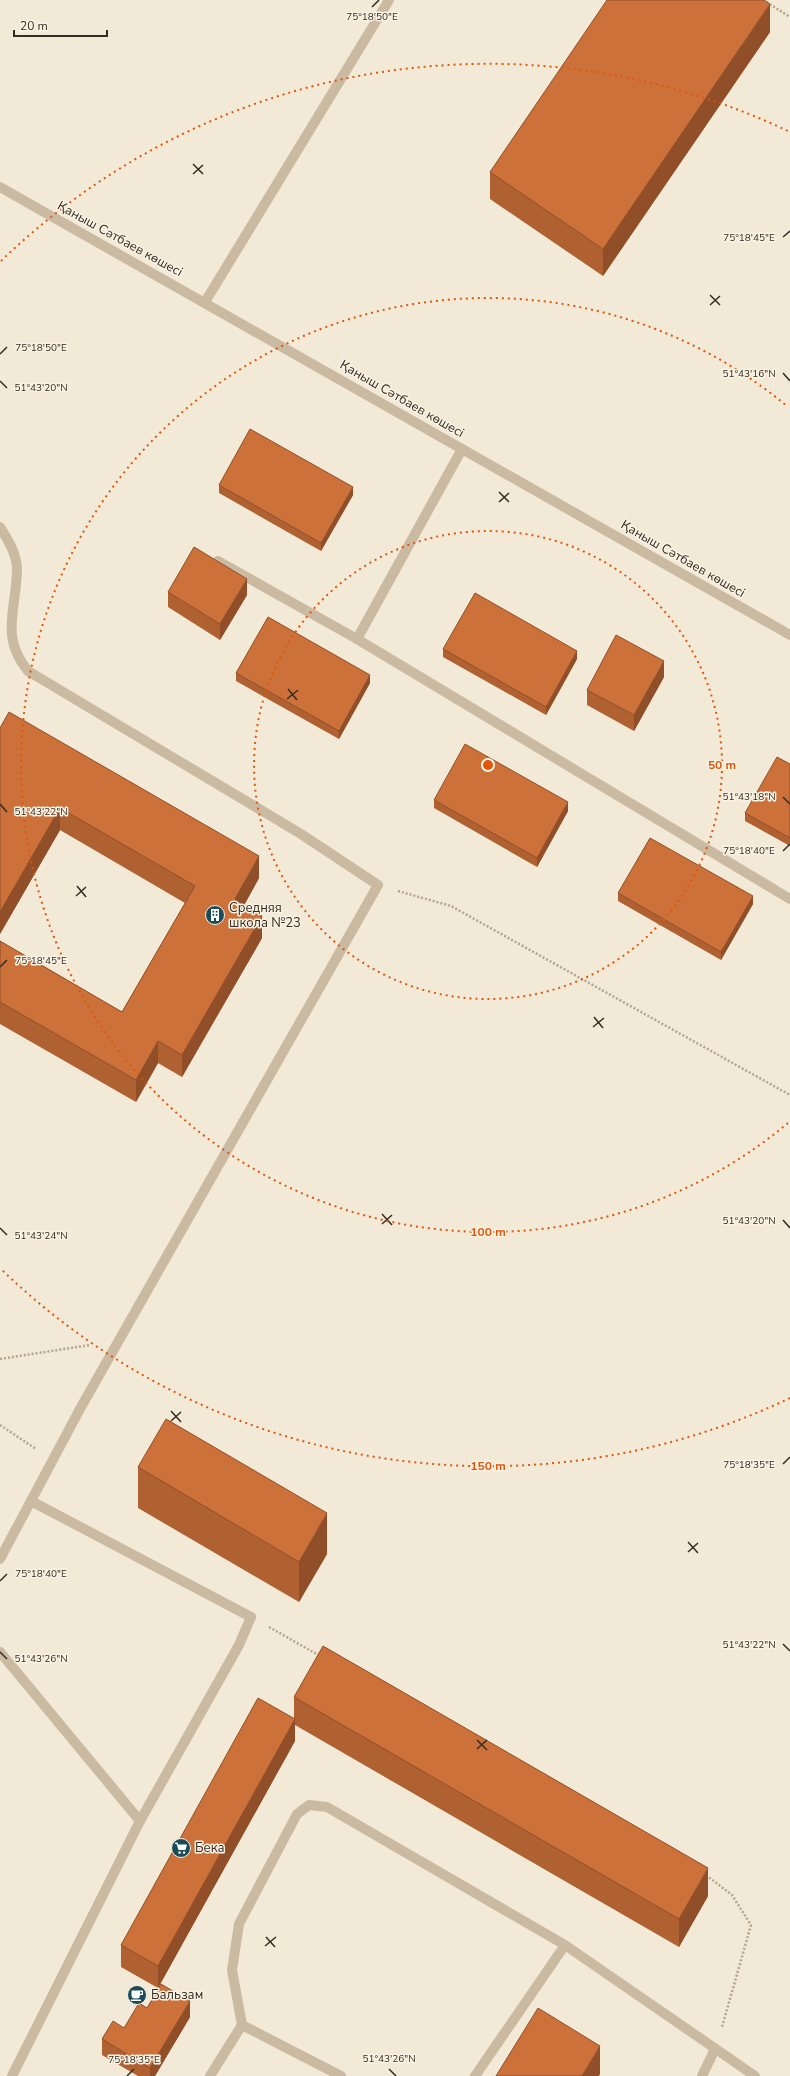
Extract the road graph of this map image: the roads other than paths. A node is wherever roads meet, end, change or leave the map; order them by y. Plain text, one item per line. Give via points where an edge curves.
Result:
1 (389, 0) edge
2 (0, 187) edge
3 (205, 302) junction
4 (462, 449) junction
5 (0, 527) edge
6 (218, 561) edge
7 (790, 635) edge
8 (356, 639) junction
9 (790, 899) edge
10 (31, 1501) junction
11 (0, 1559) edge
12 (0, 1652) edge
13 (140, 1821) junction
14 (565, 1945) junction
15 (242, 2024) junction
16 (715, 2049) junction
17 (12, 2076) edge
18 (210, 2076) edge
19 (341, 2076) edge
20 (475, 2076) edge
21 (702, 2076) edge
22 (755, 2076) edge

1 - 3 street
2 - 3 street, Қаныш Сәтбаев көшесі
3 - 4 street, Қаныш Сәтбаев көшесі
4 - 7 street, Қаныш Сәтбаев көшесі
4 - 8 street
5 - 10 street via 12,548 17,569 7,634 15,659 28,671 301,834 378,885 118,1341
6 - 8 street
8 - 9 street
10 - 11 street
10 - 13 street via 251,1617 240,1645
12 - 13 street
13 - 17 street
14 - 15 street via 327,1807 309,1805 297,1814 239,1924 232,1970
14 - 16 street
14 - 20 street
15 - 18 street
15 - 19 street
16 - 21 street
16 - 22 street

